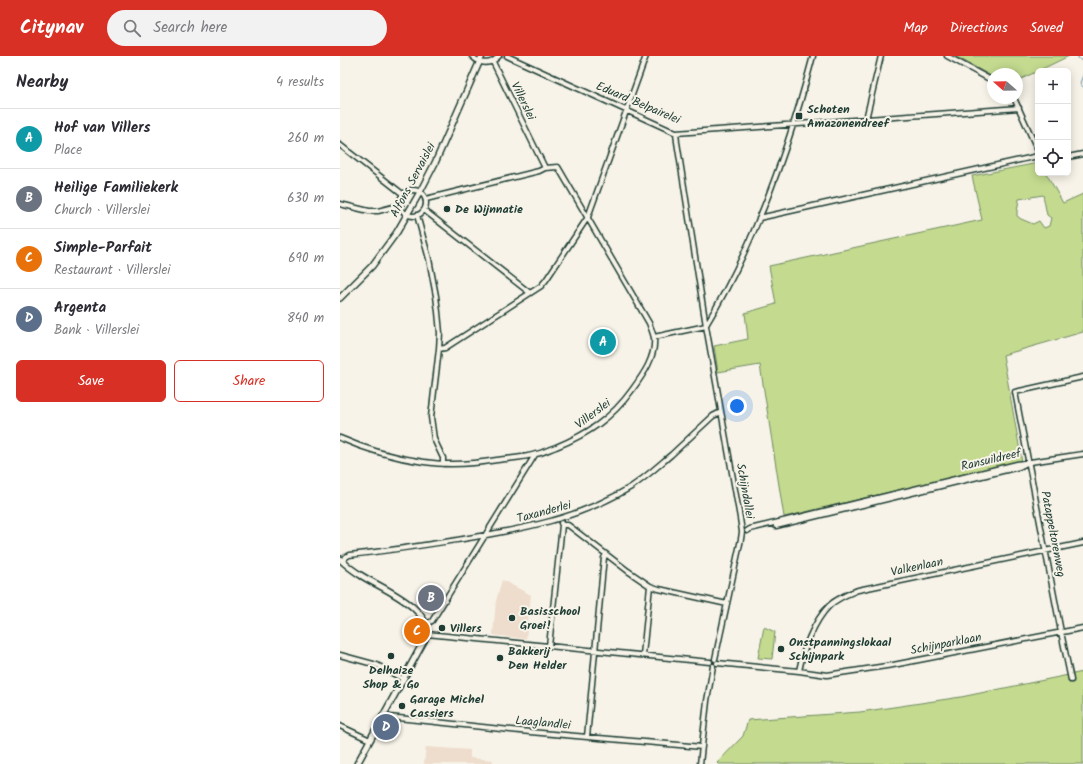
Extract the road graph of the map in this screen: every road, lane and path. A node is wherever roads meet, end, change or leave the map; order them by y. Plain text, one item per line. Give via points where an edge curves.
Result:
1 (472, 56) edge
2 (482, 56) edge
3 (499, 56) edge
4 (506, 56) edge
5 (646, 56) edge
6 (813, 56) edge
7 (881, 56) edge
8 (947, 56) edge
9 (479, 62) junction
10 (492, 62) junction
11 (987, 78) edge
12 (1017, 104) edge
13 (1019, 108) junction
14 (627, 110) junction
15 (866, 119) junction
16 (793, 124) junction
17 (676, 132) junction
18 (1035, 144) edge
19 (340, 145) edge
20 (1083, 154) edge
21 (1071, 156) edge
22 (1035, 157) edge
23 (545, 168) junction
24 (420, 192) junction
25 (404, 195) junction
26 (426, 199) junction
27 (340, 204) edge
28 (401, 206) junction
29 (424, 210) junction
30 (407, 214) junction
31 (417, 215) junction
32 (588, 217) junction
33 (759, 218) junction
34 (530, 293) junction
35 (340, 298) edge
36 (706, 326) junction
37 (654, 337) junction
38 (439, 349) junction
39 (1083, 378) edge
40 (721, 412) junction
41 (340, 438) edge
42 (1083, 454) edge
43 (536, 455) junction
44 (1029, 462) junction
45 (443, 464) junction
46 (566, 517) junction
47 (560, 519) junction
48 (562, 525) junction
49 (568, 525) junction
50 (742, 532) junction
51 (485, 536) junction
52 (1083, 543) edge
53 (1046, 551) junction
54 (606, 554) junction
55 (341, 560) edge
56 (650, 586) junction
57 (727, 604) junction
58 (426, 624) junction
59 (1083, 628) edge
60 (1061, 632) junction
61 (427, 634) junction
62 (549, 646) junction
63 (595, 650) junction
64 (340, 655) edge
65 (643, 655) junction
66 (714, 663) junction
67 (799, 671) junction
68 (403, 679) junction
69 (1071, 680) dead end
70 (383, 715) junction
71 (340, 726) edge
72 (587, 737) junction
73 (370, 740) junction
74 (702, 747) junction
75 (356, 764) edge
76 (700, 764) edge

1 - 9 street
2 - 9 street, Alfons Servaislei
3 - 10 street
4 - 14 street, Eduard Belpairelei
5 - 14 street
6 - 16 street
7 - 15 street
8 - 11 street
9 - 10 street
9 - 24 street, Alfons Servaislei
10 - 23 street, Villerslei
12 - 13 street
13 - 15 street, Eduard Belpairelei
13 - 18 street
14 - 17 street, Eduard Belpairelei
14 - 32 street
15 - 16 street, Eduard Belpairelei
16 - 17 street, Eduard Belpairelei
16 - 33 street
17 - 36 street, Schijndallei
19 - 25 street
20 - 21 street
22 - 33 street
23 - 26 street
23 - 32 street via 558,167
24 - 25 street via 412,190
24 - 26 street
24 - 30 street, Alfons Servaislei
25 - 28 street
26 - 29 street
27 - 28 street via 369,211
28 - 30 street
29 - 31 street
29 - 34 street
30 - 31 street
30 - 35 street, Alfons Servaislei via 372,266
31 - 38 street via 436,296
32 - 34 street via 546,280
32 - 37 street via 649,323
33 - 36 street
34 - 38 street
36 - 37 street
36 - 40 street, Schijndallei
37 - 43 street, Villerslei via 648,366 624,401 608,418 578,438
38 - 45 street via 431,417 434,439 443,458
39 - 44 street, Patappeltorenweg via 1015,392
40 - 46 street, Taxanderlei via 713,416 632,487
40 - 50 street, Schijndallei
41 - 45 street, Villerslei via 398,458
42 - 44 street, Ransuildreef
43 - 45 street, Villerslei via 466,464
43 - 51 street
44 - 50 street, Ransuildreef
44 - 53 street, Patappeltorenweg
46 - 47 street, Taxanderlei
46 - 49 street
47 - 48 street
47 - 51 street, Taxanderlei
48 - 49 street
48 - 62 street
49 - 54 street
50 - 57 street, Schijndallei
51 - 55 street, Taxanderlei via 349,555
51 - 58 street via 432,621
52 - 53 street, Valkenlaan
53 - 60 street, Patappeltorenweg
53 - 67 street, Valkenlaan via 858,590 843,596 829,606 820,618 801,659
54 - 56 street
54 - 63 street
55 - 58 street via 363,577 407,602
56 - 57 street
56 - 65 street
57 - 66 street, Schijndallei
58 - 61 street
59 - 60 street, Schijnparklaan
60 - 67 street, Schijnparklaan via 854,671 827,675
60 - 69 street, Patappeltorenweg
61 - 62 street, Schijnparklaan
61 - 68 street
62 - 63 street, Schijnparklaan
63 - 65 street, Schijnparklaan
63 - 72 street
64 - 68 street via 377,665
65 - 66 street, Schijnparklaan
66 - 67 street, Schijnparklaan
66 - 74 street, Schijndallei
68 - 70 street
70 - 72 street, Laaglandlei
70 - 73 street
71 - 73 street
72 - 74 street, Laaglandlei
73 - 75 street
74 - 76 street, Schijndallei

